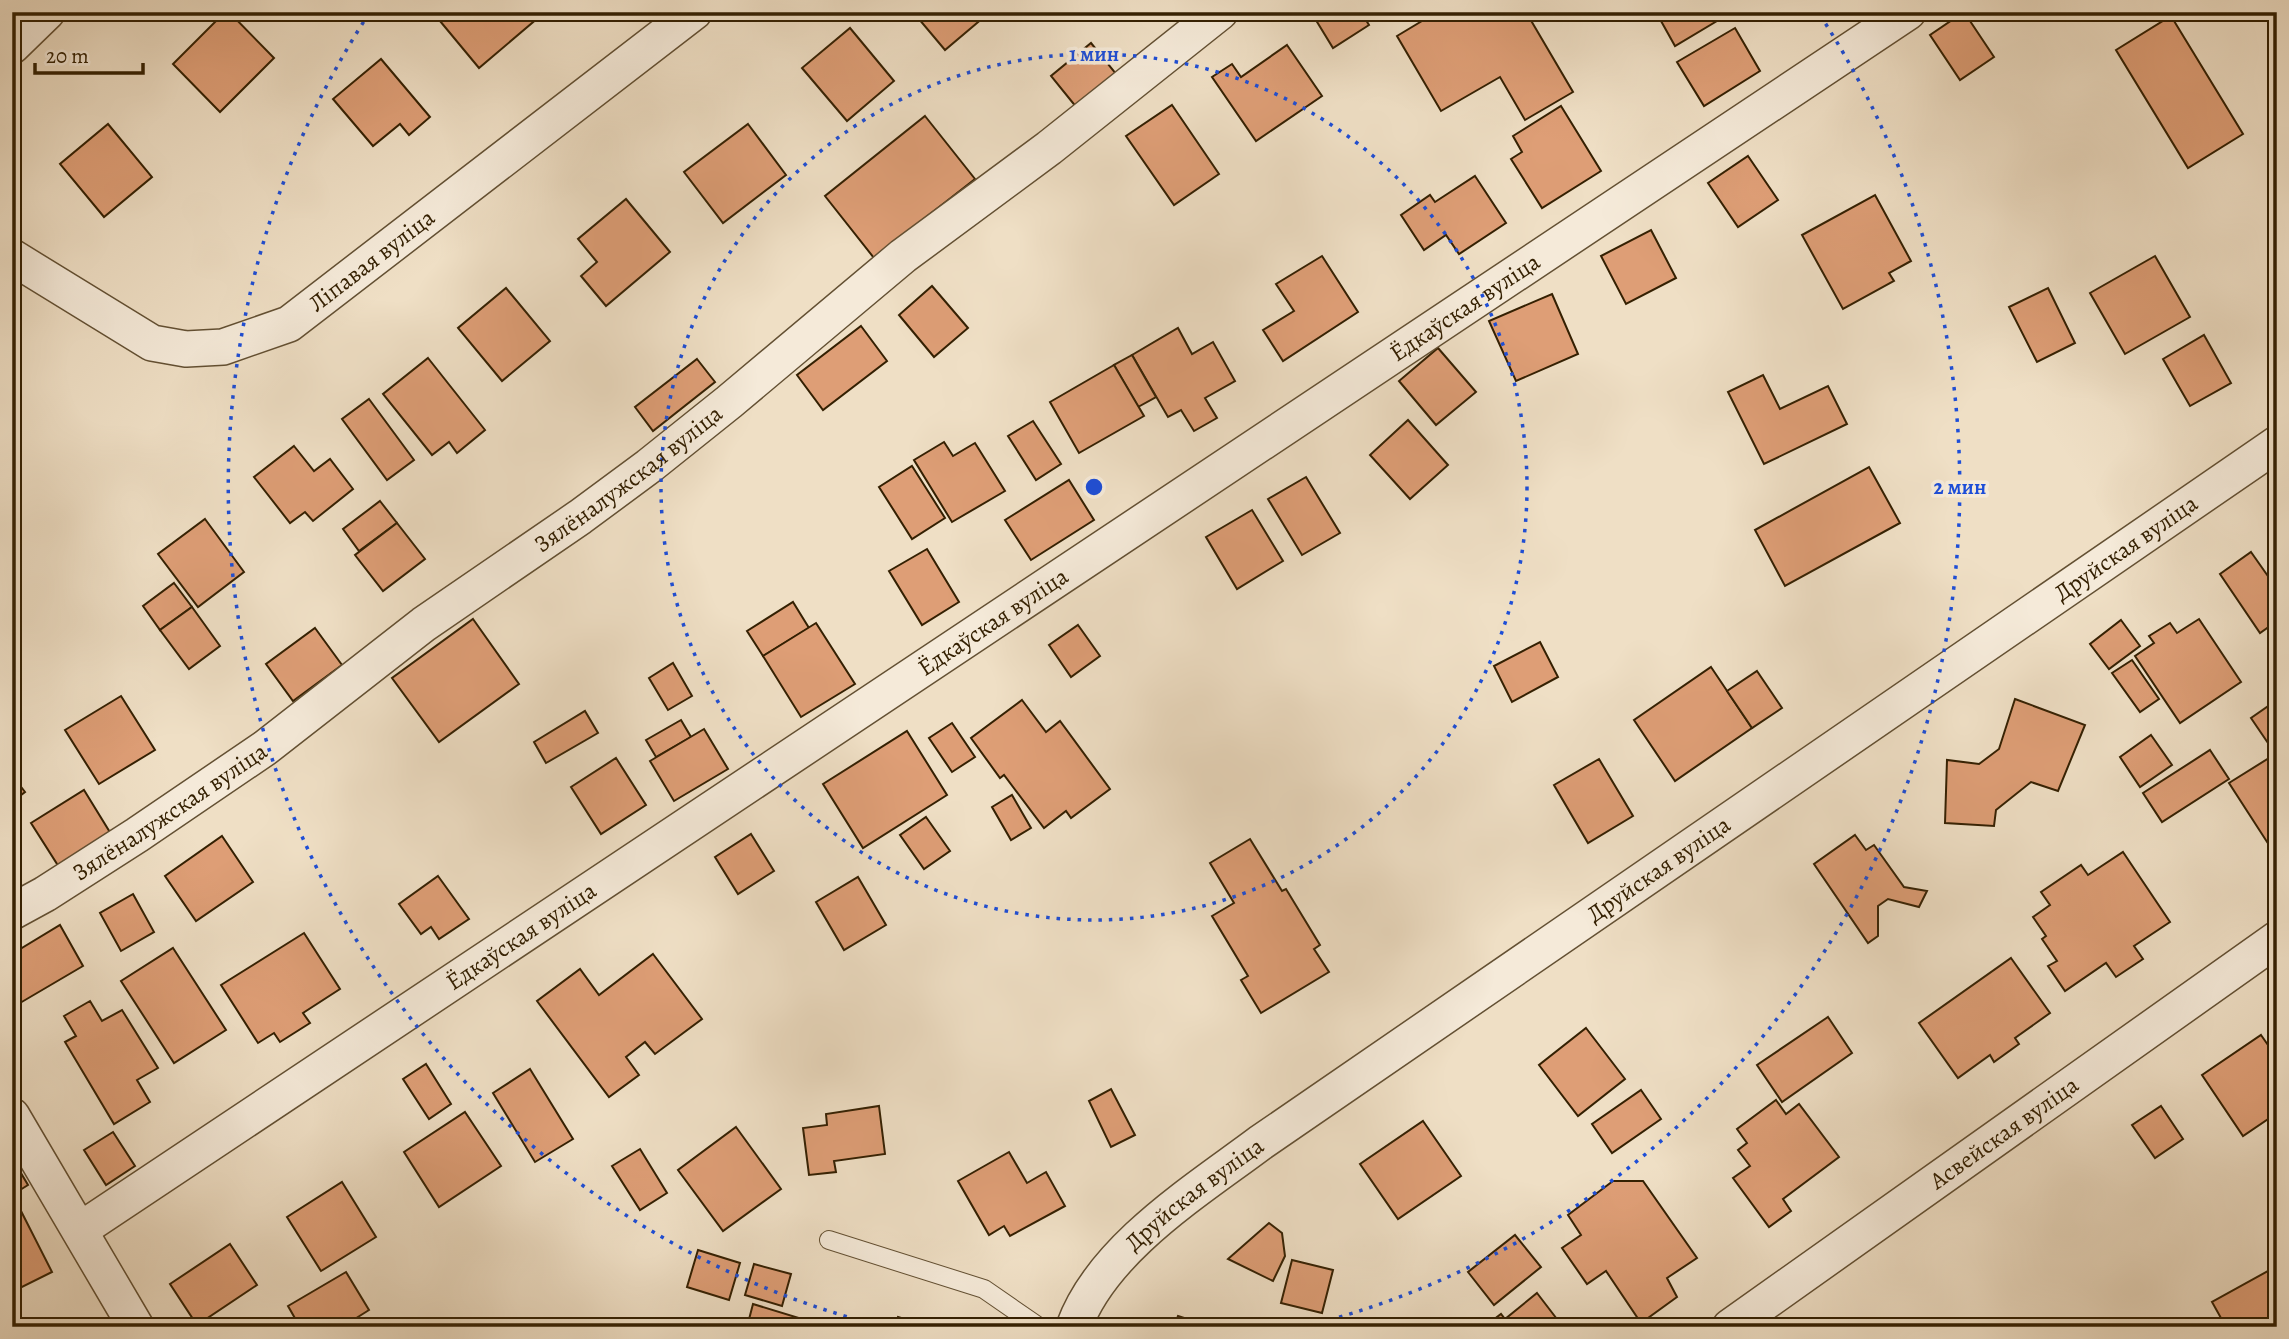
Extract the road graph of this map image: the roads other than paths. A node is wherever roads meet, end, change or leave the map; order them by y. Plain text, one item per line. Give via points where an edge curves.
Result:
1 (47, 12) edge
2 (694, 12) edge
3 (1220, 12) edge
4 (1908, 12) edge
5 (12, 46) edge
6 (12, 257) edge
7 (2277, 444) edge
8 (12, 912) edge
9 (2277, 939) edge
10 (12, 1116) edge
11 (80, 1230) junction
12 (829, 1240) dead end
13 (135, 1327) edge
14 (1039, 1327) edge
15 (1074, 1327) edge
16 (1730, 1327) edge

1 - 5 street
2 - 6 street, Ліпавая вуліца via 289,324 223,347 186,349 152,343
3 - 8 street, Зялёналужская вуліца via 903,256 640,473 424,624 265,748
4 - 11 street, Ёдкаўская вуліца
7 - 15 street, Друйская вуліца via 1260,1143 1121,1255
9 - 16 street, Асвейская вуліца
10 - 11 street
11 - 13 street
12 - 14 lane via 985,1289

